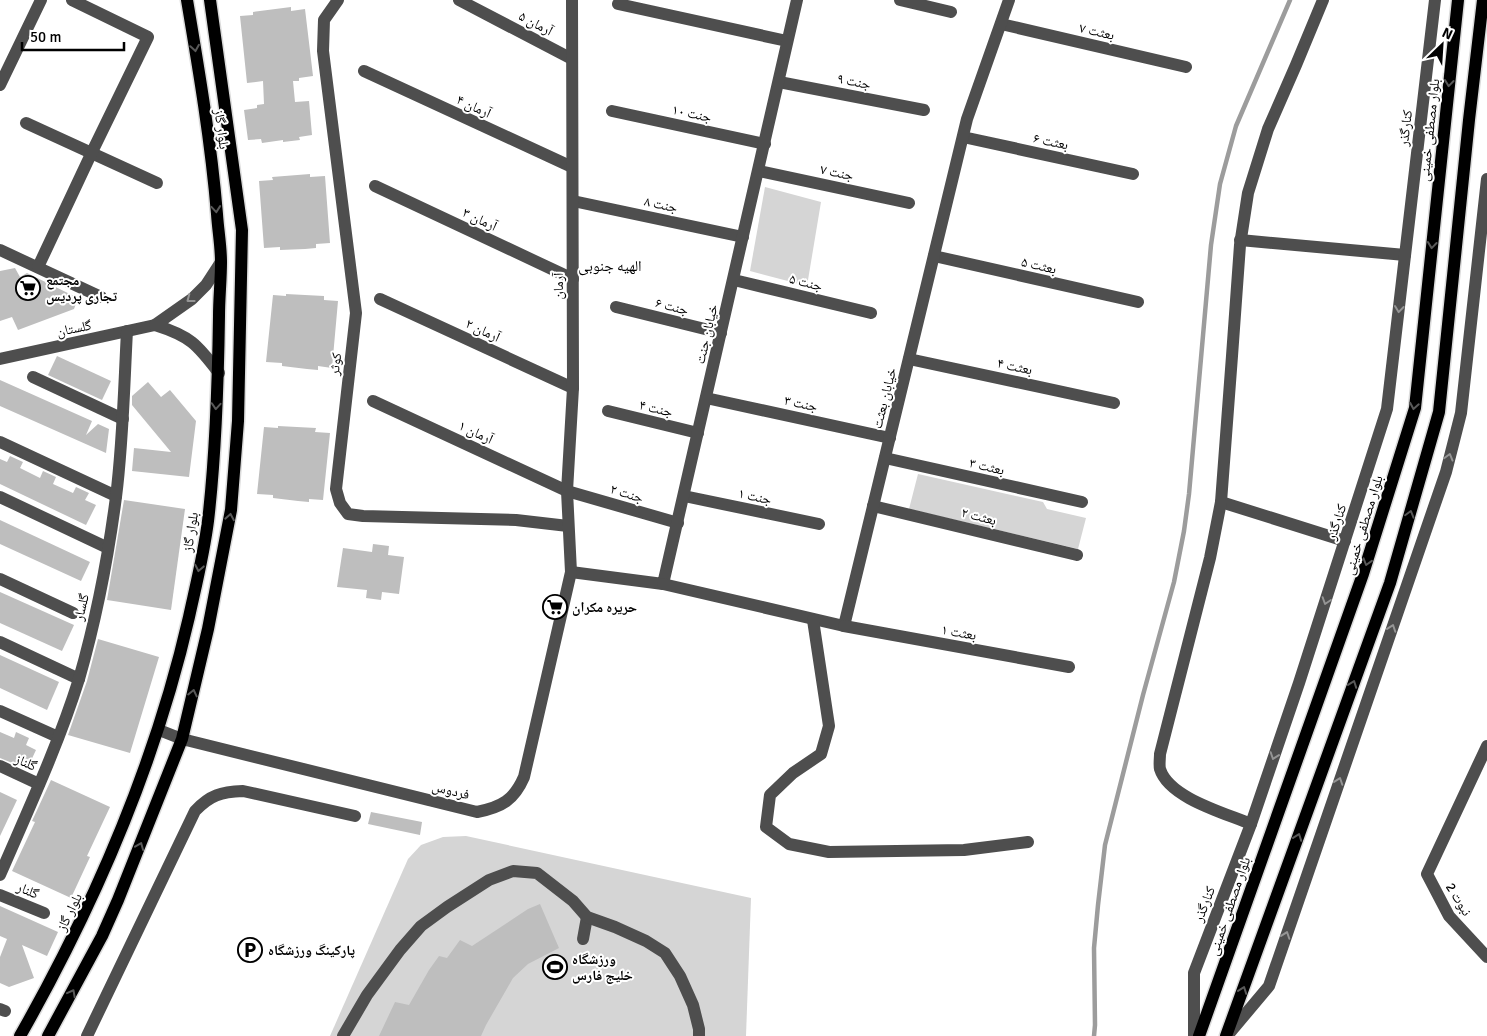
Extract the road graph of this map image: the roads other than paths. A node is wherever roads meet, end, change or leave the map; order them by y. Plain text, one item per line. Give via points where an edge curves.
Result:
1 (40, 0) edge
2 (72, 0) edge
3 (187, 0) edge
4 (210, 0) edge
5 (338, 0) edge
6 (460, 0) edge
7 (572, 0) edge
8 (798, 0) edge
9 (900, 0) edge
10 (1009, 0) edge
11 (1323, 0) edge
12 (1435, 0) edge
13 (1458, 0) edge
14 (1484, 0) edge
15 (618, 4) dead end
16 (951, 12) dead end
17 (1001, 24) junction
18 (787, 41) junction
19 (572, 59) junction
20 (1186, 67) dead end
21 (364, 72) dead end
22 (779, 82) junction
23 (0, 85) edge
24 (924, 110) dead end
25 (612, 111) dead end
26 (26, 123) dead end
27 (963, 137) junction
28 (765, 144) junction
29 (92, 152) junction
30 (572, 167) junction
31 (759, 171) junction
32 (1132, 174) dead end
33 (1487, 179) edge
34 (157, 183) dead end
35 (374, 186) dead end
36 (573, 200) junction
37 (909, 202) dead end
38 (744, 237) junction
39 (1240, 240) junction
40 (0, 250) edge
41 (1405, 255) junction
42 (934, 256) junction
43 (221, 262) junction
44 (38, 267) junction
45 (573, 279) junction
46 (734, 280) junction
47 (101, 296) dead end
48 (380, 299) dead end
49 (1138, 302) dead end
50 (616, 307) dead end
51 (871, 313) dead end
52 (155, 325) junction
53 (127, 331) junction
54 (721, 334) junction
55 (909, 358) junction
56 (0, 359) edge
57 (219, 373) junction
58 (33, 377) dead end
59 (573, 388) junction
60 (706, 398) junction
61 (372, 401) dead end
62 (1114, 403) dead end
63 (608, 411) dead end
64 (123, 420) junction
65 (698, 433) junction
66 (890, 438) junction
67 (0, 442) edge
68 (885, 458) junction
69 (568, 491) junction
70 (116, 496) junction
71 (684, 496) junction
72 (0, 497) edge
73 (1082, 502) dead end
74 (1221, 502) junction
75 (874, 506) junction
76 (678, 524) junction
77 (819, 524) dead end
78 (568, 526) junction
79 (1345, 541) junction
80 (108, 548) junction
81 (1078, 555) dead end
82 (570, 572) junction
83 (0, 579) edge
84 (663, 584) junction
85 (73, 613) dead end
86 (813, 620) junction
87 (844, 626) junction
88 (0, 642) edge
89 (1069, 667) dead end
90 (78, 679) junction
91 (0, 710) edge
92 (159, 730) junction
93 (58, 737) junction
94 (182, 739) junction
95 (1487, 746) edge
96 (0, 766) edge
97 (40, 784) junction
98 (355, 816) dead end
99 (1251, 824) junction
100 (1028, 842) dead end
101 (0, 875) edge
102 (0, 895) edge
103 (44, 914) dead end
104 (587, 917) junction
105 (584, 939) dead end
106 (1487, 957) edge
107 (20, 1036) edge
108 (48, 1036) edge
109 (86, 1036) edge
110 (343, 1036) edge
111 (699, 1036) edge
112 (1194, 1036) edge
113 (1199, 1036) edge
114 (1227, 1036) edge

1 - 23 street
2 - 29 street via 148,36
3 -> 43 main road, بلوار گاز via 213,170
94 -> 4 main road, بلوار گاز via 231,510 238,422 242,230
5 - 78 street, کوثر via 324,20 323,51 356,313 336,489 340,503 348,514 362,516 516,520
6 - 19 street, آرمان ۵
7 - 19 street, آرمان
8 - 18 street, خیابان جنت
9 - 16 street
10 - 17 street, خیابان بعثت
11 - 39 street via 1268,129 1248,193
12 - 41 street, کنارگذر
13 -> 113 main road, بلوار مصطفی خمینی via 1415,408 1363,574
114 -> 14 main road via 1390,583 1439,412
15 - 18 street
17 - 20 street, بعثت ۷
17 - 27 street, خیابان بعثت
18 - 22 street, خیابان جنت
19 - 30 street, آرمان
21 - 30 street, آرمان ۴
22 - 24 street, جنت ۹
22 - 28 street, خیابان جنت
25 - 28 street, جنت ۱۰
26 - 29 street
27 - 32 street, بعثت ۶
27 - 42 street, خیابان بعثت
28 - 31 street, خیابان جنت
29 - 34 street
29 - 44 street
30 - 36 street, آرمان
31 - 37 street, جنت ۷
31 - 38 street, خیابان جنت
114 -> 33 street via 1268,986 1446,472 1461,413
35 - 45 street, آرمان ۳
36 - 38 street, جنت ۸
36 - 45 street, آرمان
38 - 46 street, خیابان جنت
39 - 41 street
39 - 74 street
40 - 44 street
41 -> 79 street, کنارگذر via 1387,408
42 - 49 street, بعثت ۵
42 - 55 street, خیابان بعثت
43 -> 52 street, گلستان via 192,299
43 - 57 main road, بلوار گاز
44 - 47 street
45 - 59 street, آرمان
46 - 51 street, جنت ۵
46 - 54 street, خیابان جنت
48 - 59 street, آرمان ۲
50 - 54 street, جنت ۶
52 - 53 street, گلستان
52 - 57 street via 190,340
53 - 56 street, گلستان
53 - 64 street, گلسار
54 - 60 street, خیابان جنت
55 - 62 street, بعثت ۴
55 - 66 street, خیابان بعثت
57 -> 92 main road, بلوار گاز via 208,523 182,648
58 - 64 street
59 - 69 street, آرمان
60 - 65 street, خیابان جنت
60 - 66 street, جنت ۳
61 - 69 street, آرمان ۱
63 - 65 street, جنت ۴
64 - 70 street, گلسار
65 - 71 street, خیابان جنت
66 - 68 street, خیابان بعثت
67 - 70 street
68 - 73 street, بعثت ۳
68 - 75 street, خیابان بعثت
69 - 76 street, جنت ۲
69 - 78 street, آرمان
70 - 80 street, گلسار
71 - 76 street, خیابان جنت
71 - 77 street, جنت ۱
72 - 80 street
74 - 79 street
74 - 99 street via 1160,754 1160,769 1169,784 1184,797
75 - 81 street, بعثت ۲
75 - 87 street, خیابان بعثت
76 - 84 street, خیابان جنت
78 - 82 street, آرمان
79 -> 99 street, کنارگذر
80 - 90 street, گلسار
82 - 84 street
82 - 94 street, فردوس via 524,777 508,801 492,809 477,812
83 - 85 street
84 - 86 street
86 - 87 street
86 - 100 street via 829,726 821,754 793,773 770,795 766,827 789,844 829,852 964,850
87 - 89 street, بعثت ۱
88 - 90 street
90 - 93 street, گلسار
91 - 93 street
92 - 94 street, فردوس
92 - 107 main road, بلوار گاز via 91,902
93 - 97 street, گلسار
108 -> 94 main road, بلوار گاز via 110,918
95 - 106 street, نبوت 2 via 1427,874 1449,916
96 - 97 street, گلناز
97 - 101 street, گلسار
98 - 109 street via 243,791 228,791 204,802 195,812
99 - 112 street, کنارگذر via 1194,972
102 - 103 street, گلنار
104 - 105 street
104 - 110 street via 573,901 537,873 513,871 489,880 421,926 367,995
104 - 111 street via 646,941 665,953 693,1005

